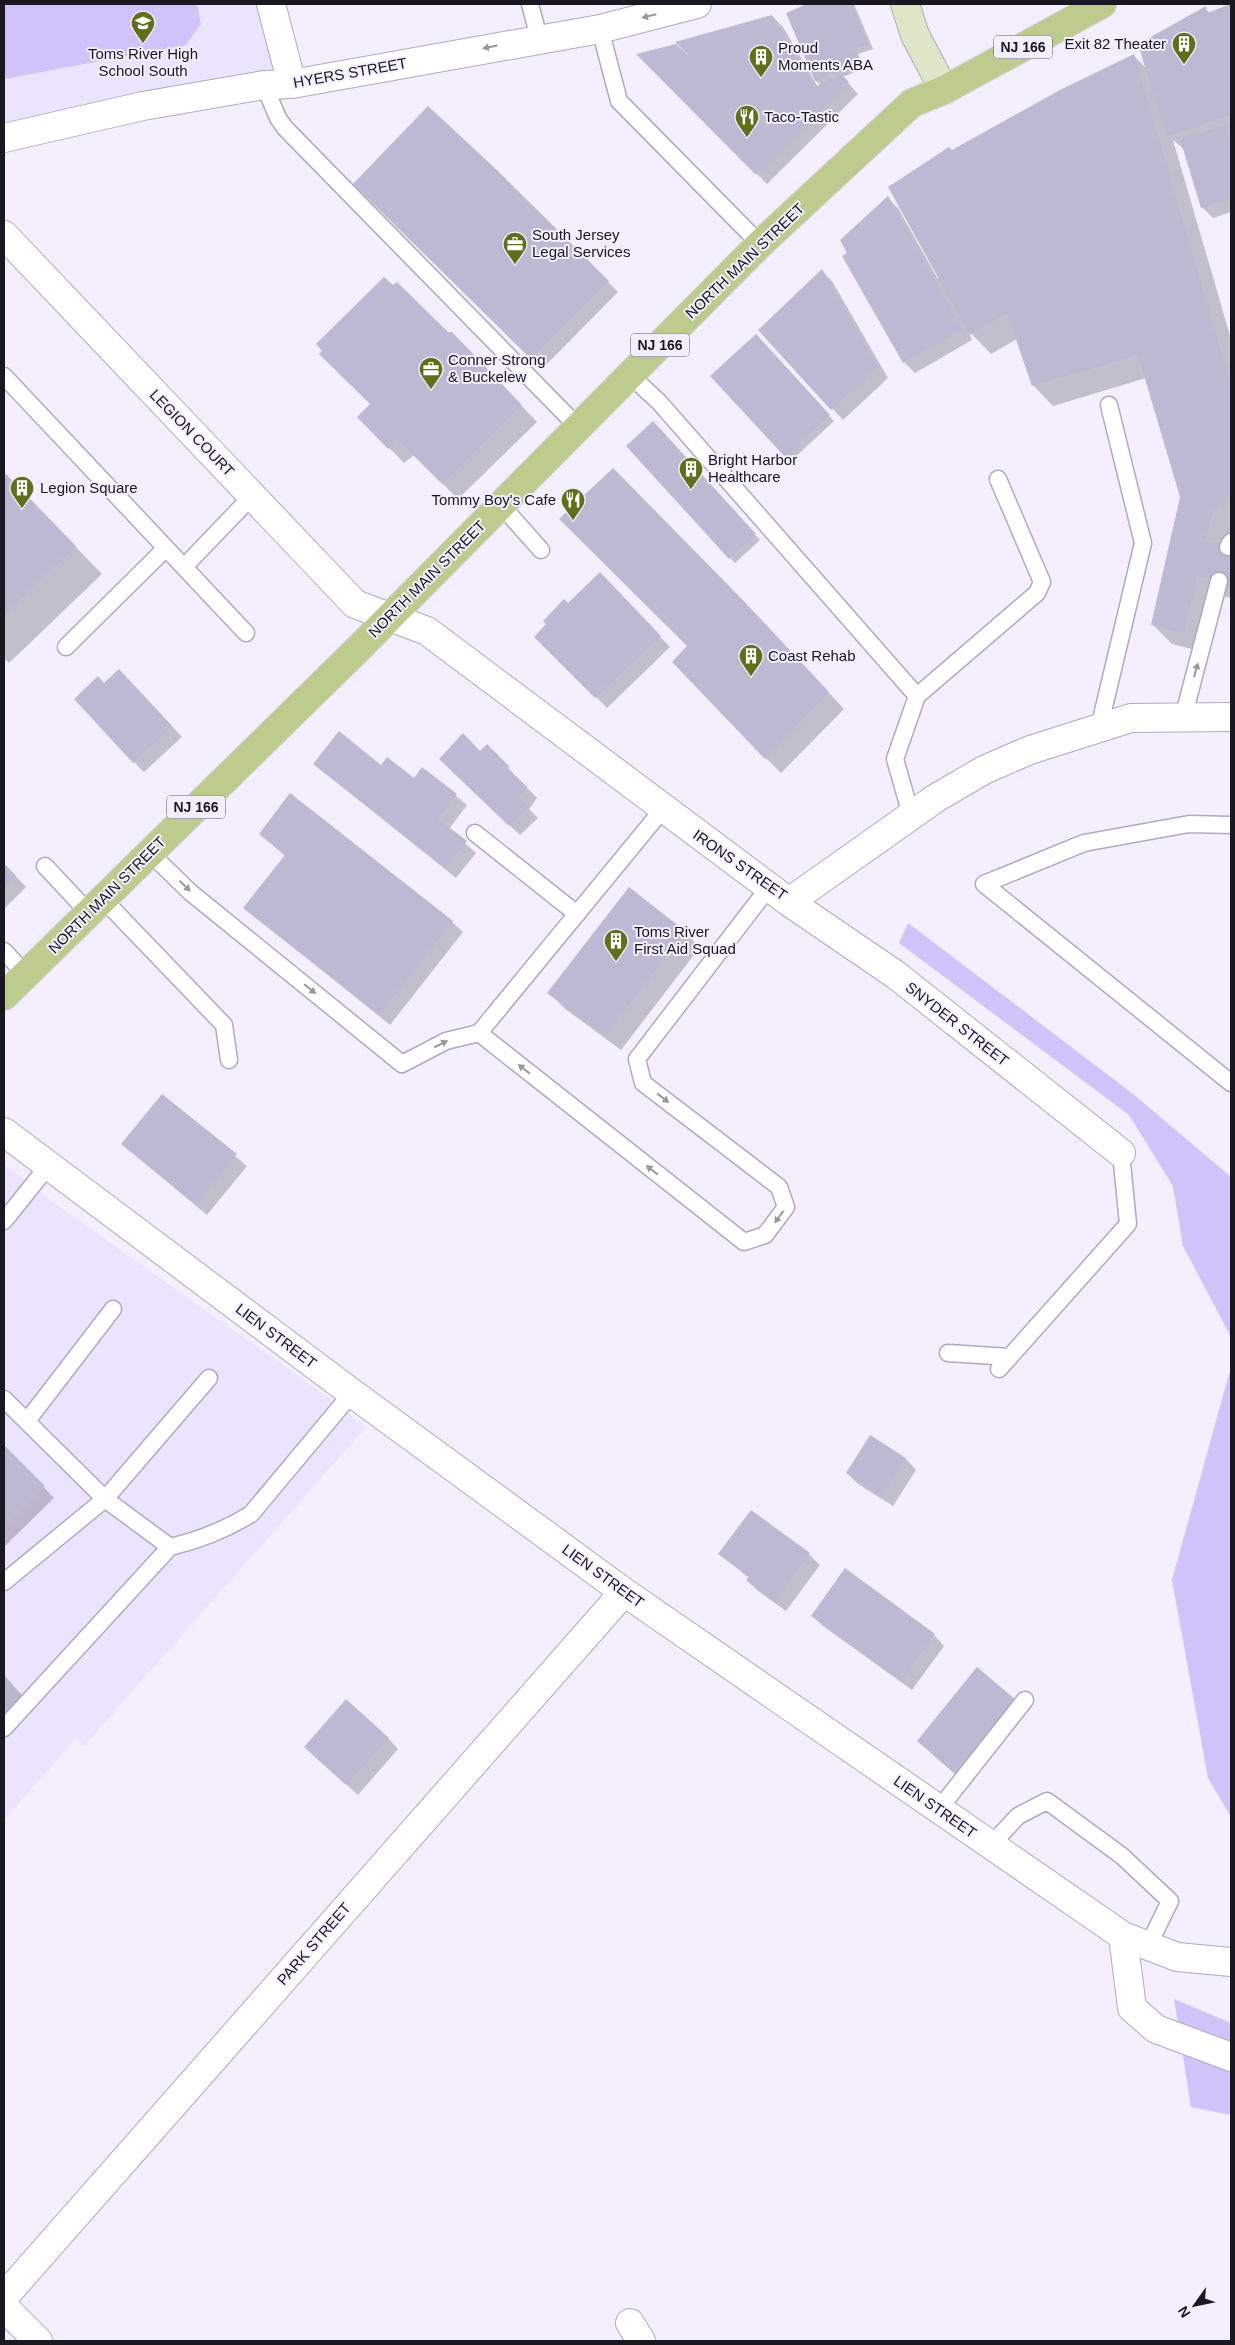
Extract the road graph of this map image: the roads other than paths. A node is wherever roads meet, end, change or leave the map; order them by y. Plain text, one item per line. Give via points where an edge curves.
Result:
1 (271, 4) edge
2 (530, 4) edge
3 (696, 4) edge
4 (905, 4) edge
5 (1102, 4) edge
6 (600, 28) junction
7 (539, 38) junction
8 (292, 84) junction
9 (264, 86) junction
10 (944, 90) junction
11 (4, 138) edge
12 (4, 235) edge
13 (760, 244) junction
14 (630, 375) junction
15 (4, 376) edge
16 (1109, 405) dead end
17 (578, 428) junction
18 (998, 479) dead end
19 (252, 496) junction
20 (500, 505) junction
21 (166, 548) junction
22 (541, 550) dead end
23 (184, 567) junction
24 (1219, 581) dead end
25 (389, 618) junction
26 (246, 633) dead end
27 (66, 647) dead end
28 (917, 696) junction
29 (1231, 717) edge
30 (1183, 718) junction
31 (1099, 728) junction
32 (663, 809) junction
33 (911, 815) junction
34 (1231, 825) edge
35 (475, 833) dead end
36 (149, 852) junction
37 (45, 866) dead end
38 (779, 895) junction
39 (96, 906) junction
40 (577, 914) junction
41 (4, 951) edge
42 (25, 974) junction
43 (4, 995) edge
44 (479, 1033) junction
45 (230, 1060) dead end
46 (1231, 1083) edge
47 (4, 1132) edge
48 (1121, 1153) joint
49 (48, 1166) junction
50 (4, 1221) edge
51 (113, 1308) dead end
52 (948, 1353) dead end
53 (209, 1378) dead end
54 (352, 1393) junction
55 (4, 1399) edge
56 (26, 1422) junction
57 (105, 1499) junction
58 (170, 1547) junction
59 (4, 1582) edge
60 (624, 1592) junction
61 (1025, 1700) dead end
62 (4, 1728) edge
63 (939, 1809) junction
64 (991, 1845) junction
65 (1136, 1941) junction
66 (1231, 1962) edge
67 (1231, 2057) edge
68 (4, 2297) edge
69 (4, 2307) edge
70 (38, 2341) edge

1 - 8 street
2 - 7 lane
3 -> 6 street, HYERS STREET
4 - 10 main road via 915,34
5 - 10 main road, NORTH MAIN STREET / NJ 166
6 - 7 street, HYERS STREET
6 - 13 lane via 619,101
7 -> 8 street, HYERS STREET
8 - 9 street, HYERS STREET
9 - 11 street, HYERS STREET via 143,106
9 - 17 lane via 285,128
10 - 13 main road, NORTH MAIN STREET / NJ 166 via 912,103
12 - 19 street, LEGION COURT
13 - 14 main road, NORTH MAIN STREET / NJ 166
14 - 17 main road, NORTH MAIN STREET / NJ 166
14 - 28 lane via 659,402
15 - 21 lane
16 - 31 lane via 1143,543
17 - 20 main road, NORTH MAIN STREET / NJ 166
18 - 28 lane via 1042,582 1037,593
19 - 23 lane
19 - 25 street, LEGION COURT via 354,604
20 - 22 lane
20 - 25 main road, NORTH MAIN STREET / NJ 166
21 - 23 lane
21 - 27 lane
23 - 26 lane
30 -> 24 lane
25 - 32 street, IRONS STREET via 427,631
25 - 36 main road, NORTH MAIN STREET / NJ 166
28 - 33 lane via 895,759
29 - 30 street, IRONS STREET
30 - 31 street, IRONS STREET via 1131,718
31 - 33 street, IRONS STREET via 1030,750 984,770
32 - 38 street, IRONS STREET
32 - 40 lane
33 - 38 street, IRONS STREET
34 - 46 lane via 1189,824 1084,843 984,884
35 - 40 lane
36 - 39 main road, NORTH MAIN STREET / NJ 166
36 -> 44 lane via 190,892 402,1064 446,1041
37 - 39 lane
38 -> 44 lane via 637,1059 643,1083 779,1187 786,1207 766,1235 744,1242
38 - 48 street, SNYDER STREET via 896,976
39 - 42 main road, NORTH MAIN STREET / NJ 166
39 - 45 lane via 224,1026
40 - 44 lane
41 - 42 lane
42 - 43 main road, NORTH MAIN STREET / NJ 166
47 - 49 street, LIEN STREET
48 - 52 lane via 1128,1224 1005,1363
49 - 50 lane
49 - 54 street, LIEN STREET
51 - 56 lane
53 - 57 lane
54 - 58 lane via 251,1514 199,1540
54 - 60 street, LIEN STREET
55 - 56 lane
56 - 57 lane
57 - 58 lane
57 - 59 lane
58 - 62 lane
60 - 63 street, LIEN STREET
60 - 68 street, PARK STREET
61 - 63 lane
63 - 64 street, LIEN STREET
64 - 65 street, LIEN STREET
64 - 65 lane via 1018,1816 1047,1801 1122,1856 1170,1901
65 - 66 street, LIEN STREET via 1177,1957
65 - 67 street via 1132,2008 1156,2029
69 - 70 street

